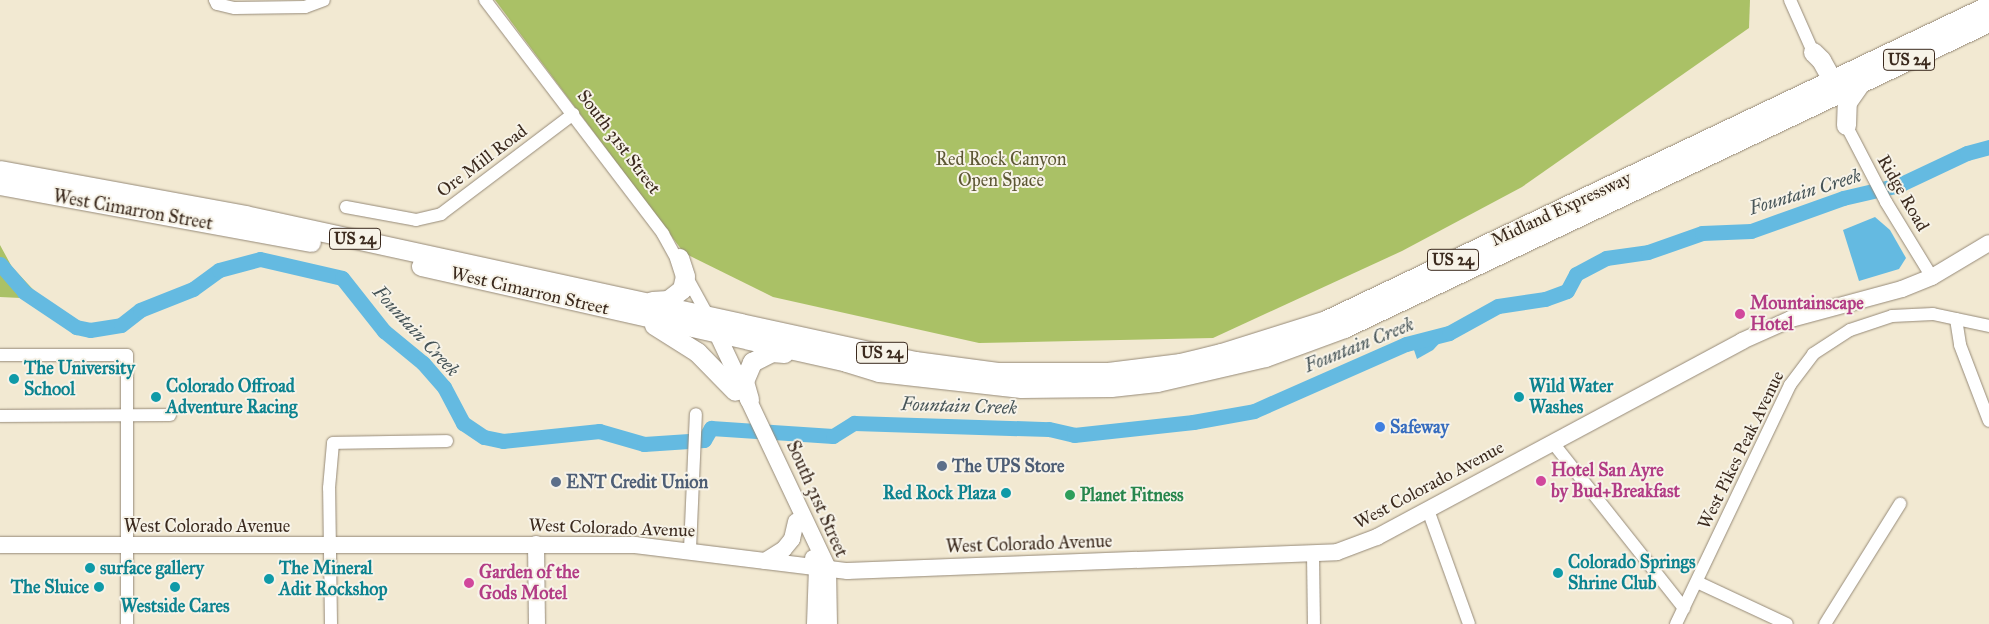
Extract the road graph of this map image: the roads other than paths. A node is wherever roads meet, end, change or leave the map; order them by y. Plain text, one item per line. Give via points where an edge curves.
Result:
1 (324, 0) edge
2 (485, 0) edge
3 (1790, 0) edge
4 (216, 2) edge
5 (1989, 5) edge
6 (1989, 22) edge
7 (1813, 52) junction
8 (1860, 75) junction
9 (1832, 80) junction
10 (1831, 99) junction
11 (1804, 102) junction
12 (573, 114) junction
13 (1846, 125) junction
14 (0, 170) edge
15 (0, 185) edge
16 (346, 207) dead end
17 (1989, 243) edge
18 (679, 258) junction
19 (1932, 277) junction
20 (643, 301) junction
21 (623, 312) junction
22 (1956, 319) junction
23 (712, 326) junction
24 (1989, 326) edge
25 (0, 355) edge
26 (846, 362) junction
27 (1059, 381) junction
28 (746, 405) junction
29 (170, 415) dead end
30 (0, 416) edge
31 (128, 416) junction
32 (695, 420) dead end
33 (1989, 421) edge
34 (447, 441) dead end
35 (1553, 443) junction
36 (766, 446) junction
37 (1900, 504) dead end
38 (1428, 510) junction
39 (796, 521) junction
40 (536, 544) junction
41 (0, 545) edge
42 (127, 546) junction
43 (330, 546) junction
44 (690, 549) junction
45 (1313, 555) junction
46 (765, 561) junction
47 (823, 568) junction
48 (1697, 582) junction
49 (1684, 608) junction
50 (127, 624) edge
51 (331, 624) edge
52 (536, 624) edge
53 (815, 624) edge
54 (829, 624) edge
55 (1314, 624) edge
56 (1469, 624) edge
57 (1676, 624) edge
58 (1786, 624) edge
59 (1825, 624) edge

1 - 4 street via 305,7 235,8
2 - 12 street, South 31st Street
3 - 7 street
5 - 8 highway, Midland Expressway / US 24
6 - 8 highway, Midland Expressway / US 24
7 - 9 highway via 1822,60
7 - 11 highway via 1814,77
8 - 9 highway, Midland Expressway / US 24
8 - 10 highway, Midland Expressway / US 24
8 - 13 highway via 1847,102
9 - 11 highway, Midland Expressway / US 24
10 - 11 highway, Midland Expressway / US 24
10 - 13 highway
11 - 27 highway, Midland Expressway / US 24 via 1318,339 1265,357 1177,379 1111,387
12 - 16 street, Ore Mill Road via 441,214 416,220
12 - 18 street, South 31st Street
13 - 19 street, Ridge Road via 1872,178
14 - 20 highway, West Cimarron Street / US 24 via 245,215
15 - 21 highway, West Cimarron Street / US 24 via 331,246
17 - 19 main road, West Colorado Avenue
18 - 20 highway via 684,276 682,289 668,300
18 - 23 street, South 31st Street
19 - 35 main road, West Colorado Avenue via 1887,294 1805,314 1774,326
20 - 23 highway, West Cimarron Street / US 24
21 - 23 highway, West Cimarron Street / US 24
21 - 28 highway via 689,346
22 - 24 street, West Pikes Peak Avenue
22 - 33 street via 1960,345
22 - 48 street, West Pikes Peak Avenue via 1934,314 1892,316 1850,330 1813,354 1790,385
23 - 26 highway, West Cimarron Street / US 24
23 - 27 highway, West Cimarron Street / US 24 via 944,366
23 - 28 main road, South 31st Street
25 - 31 street via 126,355
26 - 27 highway, West Cimarron Street / US 24 via 879,372 953,383
26 - 28 highway via 772,352 750,366 744,381
28 - 36 main road, South 31st Street
29 - 31 street
30 - 31 street
31 - 42 street
32 - 44 street
34 - 43 street via 333,443 329,488
35 - 38 main road, West Colorado Avenue
35 - 49 street
36 - 39 main road, South 31st Street
36 - 47 main road, South 31st Street
37 - 59 street
38 - 45 main road, West Colorado Avenue via 1363,544
38 - 56 street
39 - 46 main road via 792,539 784,549
39 - 47 main road, South 31st Street
40 - 43 main road, West Colorado Avenue
40 - 44 main road, West Colorado Avenue
40 - 52 main road
41 - 42 main road, West Colorado Avenue
42 - 43 main road, West Colorado Avenue
42 - 50 street
43 - 51 street
44 - 46 main road, West Colorado Avenue
45 - 47 main road, West Colorado Avenue via 847,571
45 - 55 street
46 - 47 main road, West Colorado Avenue
47 - 53 main road
47 - 54 main road, South 31st Street
48 - 49 street, West Pikes Peak Avenue
48 - 58 street
49 - 57 street, West Pikes Peak Avenue

